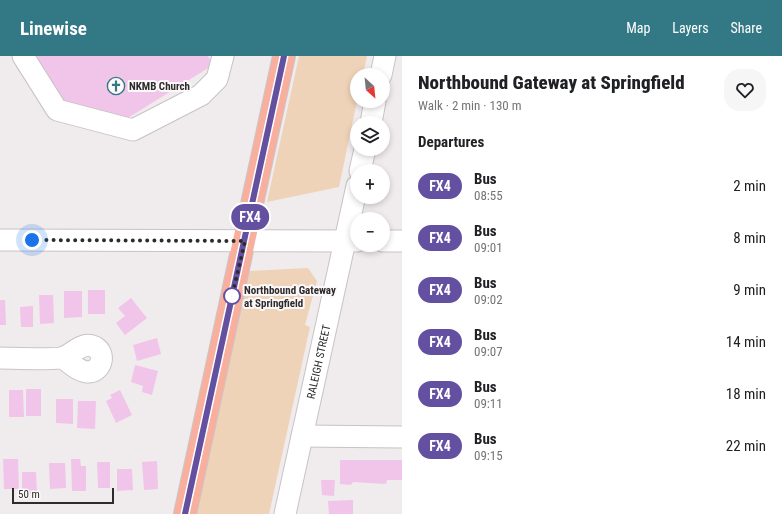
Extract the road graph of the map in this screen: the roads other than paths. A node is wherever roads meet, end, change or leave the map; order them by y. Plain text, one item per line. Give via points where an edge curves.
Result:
1 (23, 56) edge
2 (284, 56) edge
3 (385, 56) edge
4 (221, 57) edge
5 (382, 68) edge
6 (0, 240) edge
7 (245, 241) junction
8 (350, 241) edge
9 (390, 241) edge
10 (402, 241) edge
11 (350, 245) edge
12 (0, 358) edge
13 (63, 358) dead end
14 (302, 436) junction
15 (402, 437) edge
16 (185, 514) edge
17 (285, 514) edge

1 - 4 street via 57,110 133,130 201,95 217,78
2 - 7 main road
3 - 5 street
6 - 7 street
7 - 8 street
7 - 16 main road
9 - 10 street
11 - 14 street, RALEIGH STREET
12 - 13 street
14 - 15 street
14 - 17 street, RALEIGH STREET

